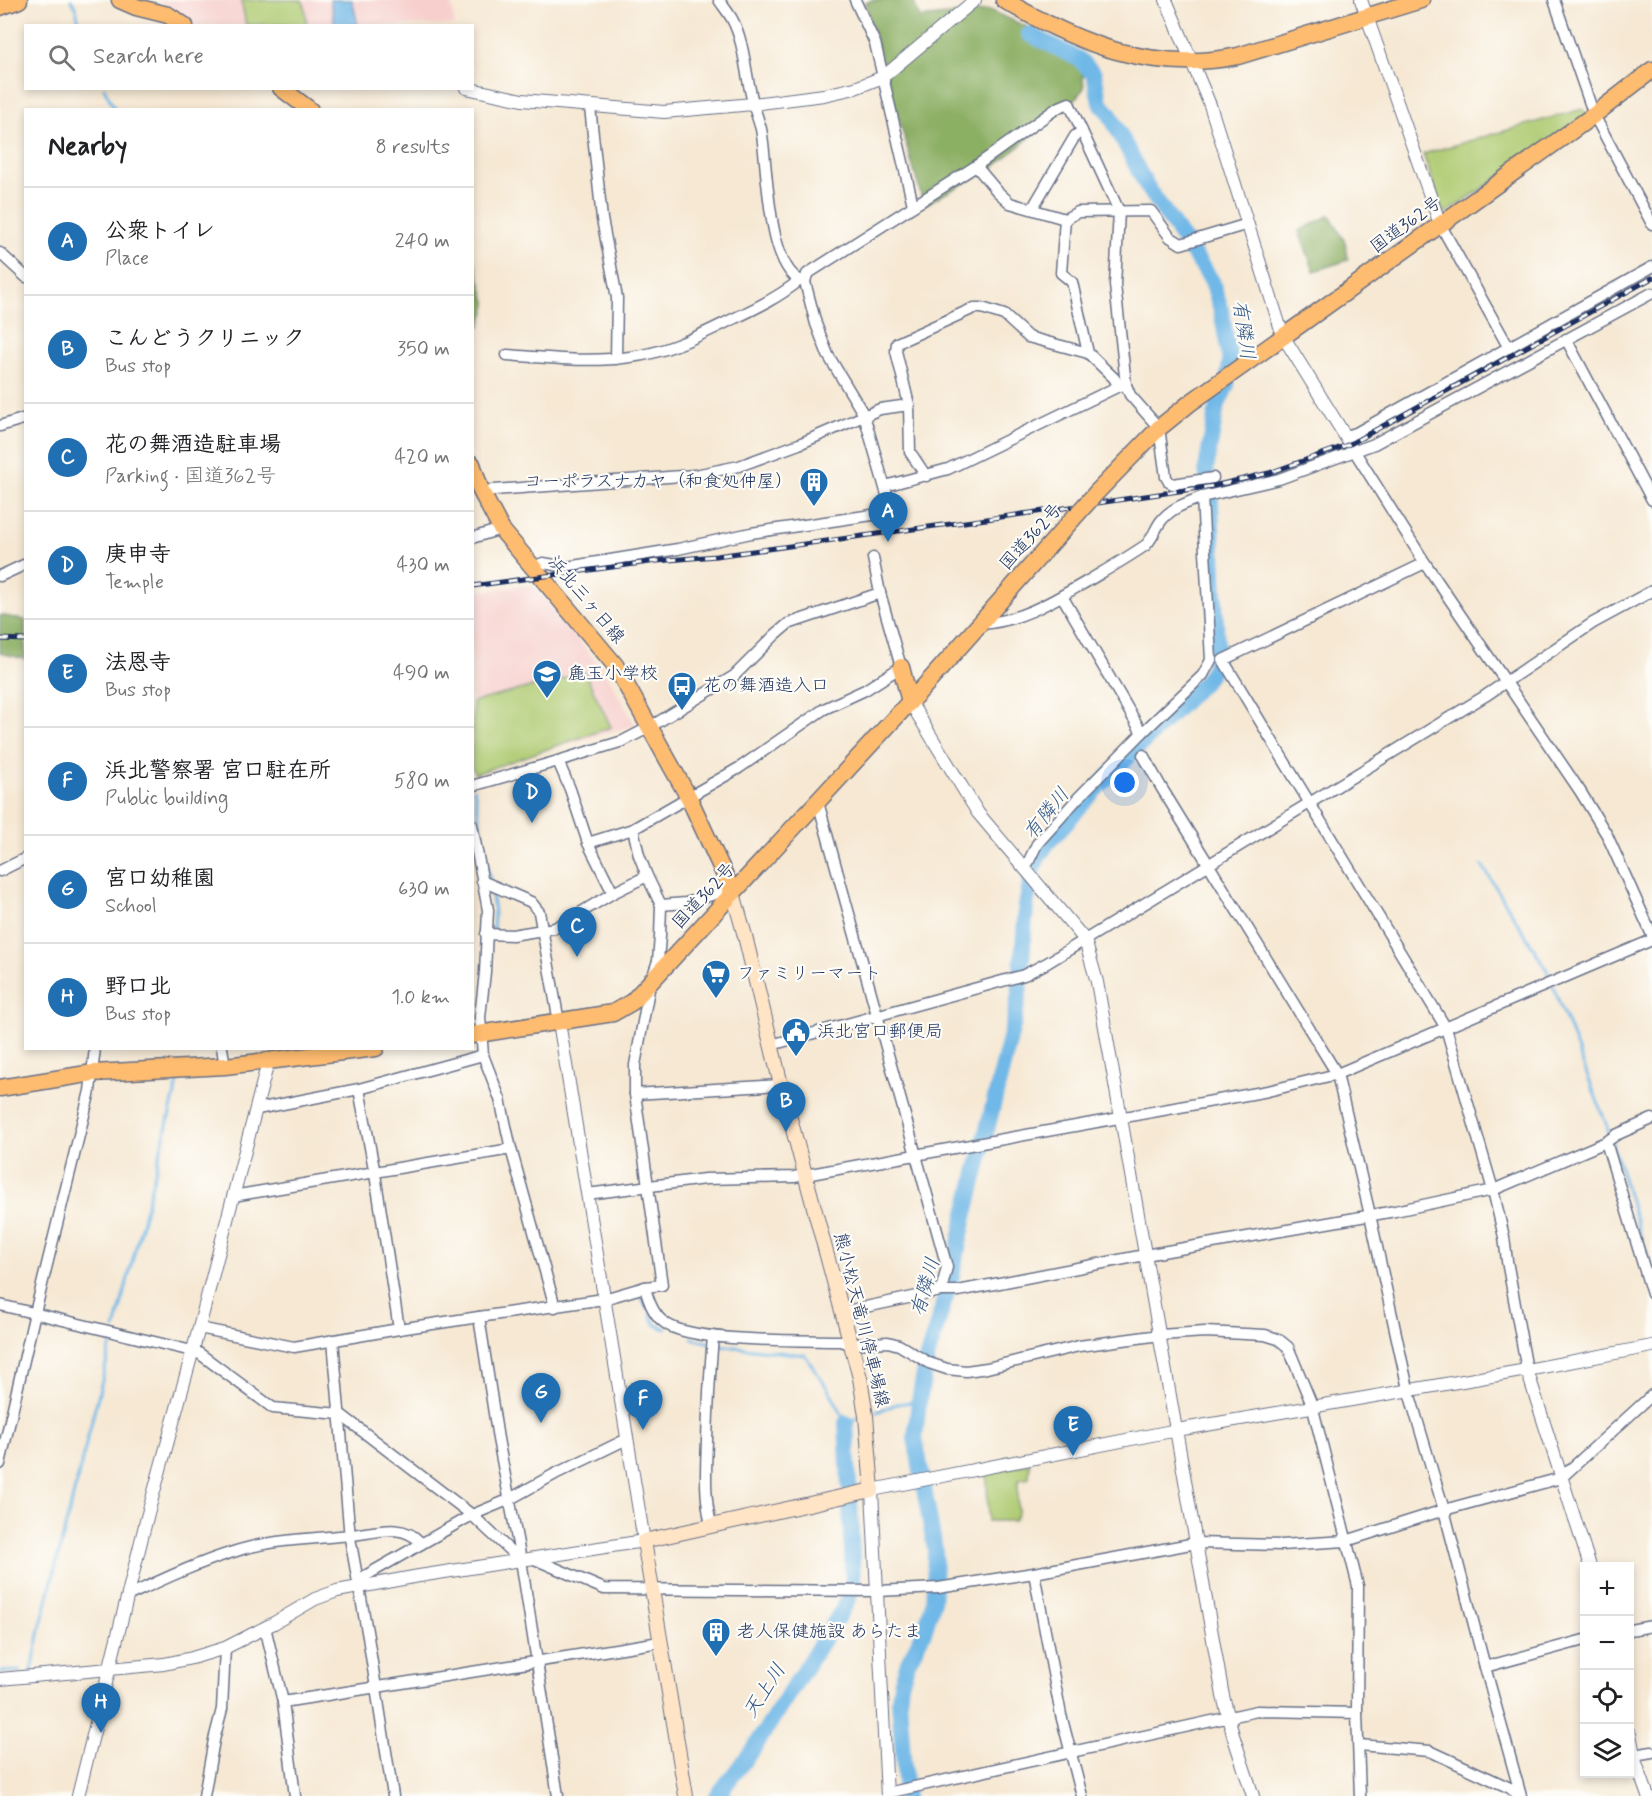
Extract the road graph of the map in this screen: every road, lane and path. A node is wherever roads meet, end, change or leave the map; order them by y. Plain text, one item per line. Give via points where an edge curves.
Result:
1 (19, 0) edge
2 (120, 0) edge
3 (719, 0) edge
4 (855, 0) edge
5 (975, 0) edge
6 (1004, 0) edge
7 (1166, 0) edge
8 (1421, 0) edge
9 (1554, 0) edge
10 (153, 6) edge
11 (0, 7) edge
12 (1364, 8) edge
13 (181, 24) edge
14 (1191, 61) junction
15 (1652, 70) edge
16 (883, 77) junction
17 (284, 90) edge
18 (474, 90) edge
19 (753, 104) junction
20 (590, 107) junction
21 (307, 108) edge
22 (1594, 115) junction
23 (1082, 131) junction
24 (976, 166) junction
25 (913, 205) junction
26 (1032, 209) junction
27 (1119, 211) junction
28 (1065, 219) junction
29 (1248, 224) junction
30 (1440, 224) junction
31 (1652, 224) edge
32 (0, 253) edge
33 (1652, 267) edge
34 (24, 275) edge
35 (803, 281) junction
36 (1652, 293) edge
37 (1283, 336) junction
38 (1566, 339) junction
39 (1509, 348) junction
40 (1088, 353) junction
41 (507, 355) dead end
42 (616, 359) junction
43 (1123, 386) junction
44 (909, 405) junction
45 (864, 415) junction
46 (24, 419) edge
47 (0, 426) edge
48 (1159, 428) junction
49 (1350, 444) junction
50 (474, 470) edge
51 (926, 476) junction
52 (1207, 478) dead end
53 (885, 486) junction
54 (481, 491) junction
55 (1202, 496) junction
56 (1652, 500) edge
57 (501, 529) junction
58 (474, 537) edge
59 (873, 558) dead end
60 (1425, 563) junction
61 (24, 565) edge
62 (533, 567) junction
63 (0, 576) edge
64 (1652, 591) edge
65 (880, 593) junction
66 (1062, 596) junction
67 (980, 624) junction
68 (1218, 660) junction
69 (902, 667) junction
70 (1506, 682) junction
71 (910, 702) junction
72 (650, 727) junction
73 (1142, 732) junction
74 (1143, 755) dead end
75 (558, 761) junction
76 (474, 786) edge
77 (689, 798) junction
78 (818, 802) junction
79 (1310, 803) junction
80 (633, 829) junction
81 (474, 836) edge
82 (588, 843) junction
83 (24, 859) edge
84 (1209, 864) junction
85 (0, 871) edge
86 (1028, 872) junction
87 (647, 876) junction
88 (482, 880) junction
89 (732, 891) junction
90 (613, 893) junction
91 (661, 905) junction
92 (543, 930) junction
93 (486, 934) junction
94 (1652, 935) edge
95 (1084, 940) junction
96 (1652, 940) edge
97 (650, 984) junction
98 (878, 1016) junction
99 (559, 1022) junction
100 (1446, 1028) junction
101 (476, 1034) edge
102 (771, 1046) junction
103 (95, 1050) edge
104 (222, 1050) edge
105 (361, 1050) edge
106 (483, 1054) junction
107 (268, 1062) junction
108 (225, 1066) junction
109 (93, 1073) junction
110 (1337, 1074) junction
111 (781, 1085) junction
112 (0, 1088) edge
113 (359, 1089) junction
114 (635, 1094) junction
115 (257, 1109) junction
116 (1120, 1118) junction
117 (1652, 1119) edge
118 (1609, 1139) junction
119 (511, 1149) junction
120 (916, 1155) junction
121 (375, 1174) junction
122 (805, 1174) junction
123 (648, 1185) junction
124 (1493, 1190) junction
125 (587, 1194) junction
126 (233, 1196) junction
127 (1370, 1215) junction
128 (1145, 1255) junction
129 (645, 1287) junction
130 (941, 1291) junction
131 (1652, 1294) edge
132 (604, 1299) junction
133 (0, 1305) edge
134 (555, 1307) junction
135 (842, 1312) junction
136 (35, 1313) junction
137 (479, 1317) junction
138 (199, 1328) junction
139 (399, 1329) junction
140 (1160, 1335) junction
141 (713, 1337) junction
142 (333, 1340) junction
143 (850, 1344) junction
144 (1652, 1346) edge
145 (192, 1349) junction
146 (1527, 1370) junction
147 (1408, 1389) junction
148 (1652, 1395) edge
149 (1312, 1405) junction
150 (340, 1414) junction
151 (1177, 1430) junction
152 (627, 1439) junction
153 (0, 1464) edge
154 (1562, 1478) junction
155 (872, 1490) junction
156 (508, 1500) junction
157 (1444, 1510) junction
158 (472, 1515) junction
159 (711, 1524) junction
160 (350, 1535) junction
161 (644, 1541) junction
162 (1346, 1541) junction
163 (420, 1542) junction
164 (1196, 1543) junction
165 (526, 1559) junction
166 (1589, 1562) edge
167 (1034, 1573) junction
168 (358, 1583) junction
169 (651, 1590) junction
170 (878, 1591) junction
171 (127, 1596) junction
172 (1652, 1626) edge
173 (265, 1627) junction
174 (1634, 1629) edge
175 (1580, 1641) edge
176 (660, 1642) junction
177 (225, 1648) junction
178 (537, 1662) junction
179 (1485, 1667) junction
180 (110, 1669) junction
181 (0, 1679) edge
182 (376, 1688) junction
183 (283, 1702) junction
184 (1357, 1713) junction
185 (1228, 1716) junction
186 (1359, 1746) junction
187 (1070, 1752) junction
188 (1652, 1752) edge
189 (1634, 1755) joint
190 (890, 1793) edge
191 (78, 1796) edge
192 (204, 1796) edge
193 (295, 1796) edge
194 (393, 1796) edge
195 (558, 1796) edge
196 (686, 1796) edge
197 (1082, 1796) edge
198 (1253, 1796) edge
199 (1360, 1796) edge
200 (1521, 1796) edge
201 (1648, 1796) edge

1 - 11 main road
2 - 10 main road via 136,7
3 - 19 street via 738,34
4 - 16 street via 873,35
5 - 16 street
6 - 14 main road via 1073,37 1106,48 1139,57
7 - 14 street
8 - 12 main road
9 - 22 street
10 - 13 main road
12 - 14 main road via 1238,56
12 - 30 street
14 - 29 street via 1210,105
15 - 22 main road, 国道362号
16 - 19 street via 847,90
16 - 25 street
17 - 21 main road
18 - 20 street via 522,100
19 - 20 street via 664,112
19 - 35 street via 761,131 778,249 789,270
20 - 42 street via 602,219 617,298
22 - 30 main road, 国道362号
22 - 31 street
23 - 24 street via 1069,103
23 - 26 street via 1075,136
23 - 27 street
24 - 25 street
24 - 26 street via 1010,203
25 - 35 street via 807,274
26 - 28 street
27 - 28 street via 1078,212
27 - 29 street via 1151,211 1170,237 1181,244
27 - 43 street via 1115,285
28 - 40 street via 1060,273 1072,282
29 - 37 street
30 - 37 main road, 国道362号
30 - 39 street
32 - 34 street
33 - 39 street
35 - 42 street via 695,338 654,353
35 - 45 street via 828,355
36 - 38 street
37 - 48 main road, 国道362号
37 - 49 street
38 - 49 street via 1374,444
38 - 56 street
39 - 49 street via 1356,433
40 - 43 street
40 - 44 street via 1028,337 1004,315 974,308 897,344
41 - 42 street
43 - 48 street
43 - 51 street
44 - 45 street
44 - 51 street via 910,452
45 - 53 street
45 - 54 street via 799,444 722,471
46 - 47 street
48 - 52 street via 1169,482
48 - 67 main road, 国道362号, bridge
49 - 55 street via 1279,479
49 - 60 street
50 - 54 main road, 浜北三ヶ日線
51 - 53 street
53 - 62 street via 890,502 882,512 872,515 567,567 543,563
54 - 57 main road, 浜北三ヶ日線
55 - 66 street via 1168,514 1146,545
55 - 68 street
57 - 58 street
57 - 62 main road, 浜北三ヶ日線
59 - 65 street
60 - 68 street
60 - 70 street
61 - 63 street
62 - 72 main road, 浜北三ヶ日線 via 615,665
64 - 70 street via 1593,623
65 - 69 street
65 - 72 street via 788,624 734,676
66 - 67 street via 1022,615
66 - 73 street
67 - 71 main road, 国道362号
68 - 73 street
68 - 79 street
69 - 71 main road
69 - 77 street via 824,709
70 - 79 street
70 - 94 street via 1607,835
71 - 78 main road, 国道362号
71 - 86 street via 978,813
72 - 75 street via 623,741
72 - 77 main road, 浜北三ヶ日線
73 - 86 street via 1038,844
74 - 84 street
75 - 76 street
75 - 82 street
77 - 80 street
77 - 89 main road, 浜北三ヶ日線
78 - 89 main road, 国道362号
78 - 98 street
79 - 84 street
79 - 100 street
80 - 82 street
80 - 87 street
81 - 88 street
82 - 90 street
83 - 85 street
84 - 95 street
84 - 110 street
86 - 95 street
87 - 90 street
87 - 91 street
88 - 92 street via 536,906
88 - 93 street via 488,910
89 - 91 street
89 - 97 main road, 国道362号
89 - 102 main road, 熊小松天竜川停車場線
90 - 92 street via 555,928
91 - 97 street via 658,961
92 - 93 street
92 - 99 street
93 - 101 street
95 - 98 street via 1021,976
95 - 116 street via 1097,982
96 - 100 street
97 - 99 main road, 国道362号 via 614,1013
97 - 114 street via 635,1065
98 - 102 street
98 - 120 street
99 - 101 main road, 国道362号
99 - 125 street
100 - 110 street
100 - 124 street
101 - 106 street
102 - 111 main road, 熊小松天竜川停車場線
103 - 109 street
104 - 108 street
105 - 107 main road
106 - 113 street
106 - 119 street via 500,1099
107 - 108 main road
107 - 115 street
108 - 109 main road
109 - 112 main road
109 - 136 street
110 - 116 street
110 - 127 street
111 - 114 street
111 - 122 main road, 熊小松天竜川停車場線
113 - 115 street
113 - 121 street
114 - 123 street
115 - 126 street
116 - 120 street
116 - 128 street
117 - 118 street
118 - 124 street
118 - 131 street
119 - 121 street
119 - 134 street
120 - 122 street
120 - 130 street via 946,1267
121 - 126 street
121 - 139 street
122 - 123 street
122 - 135 main road, 熊小松天竜川停車場線
123 - 125 street
123 - 129 street via 662,1285
124 - 127 street
124 - 146 street
125 - 132 street
126 - 138 street
127 - 128 street
127 - 147 street
128 - 130 street
128 - 140 street
129 - 132 street
129 - 141 street via 650,1305 664,1323
130 - 135 street
132 - 134 street
132 - 152 street
133 - 136 street
134 - 137 street
135 - 143 main road, 熊小松天竜川停車場線
136 - 145 street
136 - 153 street
137 - 139 street
137 - 156 street
138 - 142 street via 294,1347
138 - 145 street
139 - 142 street
140 - 143 street via 1079,1346 966,1371 926,1362 888,1342
140 - 149 street via 1206,1332 1278,1339 1288,1347
140 - 151 street
141 - 143 street
141 - 159 street via 706,1483
142 - 150 street
143 - 155 main road, 熊小松天竜川停車場線 via 866,1416
144 - 146 street
145 - 150 street via 273,1408
145 - 171 street
146 - 147 street
146 - 154 street
147 - 149 street
147 - 157 street
148 - 154 street
149 - 151 street
149 - 162 street
150 - 158 street
150 - 160 street
151 - 155 street
151 - 164 street
152 - 156 street
152 - 161 street
154 - 157 street
154 - 166 street
155 - 159 main road
155 - 170 street
156 - 158 street
156 - 165 street
157 - 162 street
157 - 179 street
158 - 163 street
158 - 165 street
159 - 161 main road
160 - 163 street via 396,1530 414,1535
160 - 168 street
160 - 171 street via 303,1538 235,1551
161 - 165 street
161 - 169 main road
162 - 164 street via 1281,1545
162 - 184 street via 1358,1586
163 - 168 street
164 - 167 street
164 - 185 street
165 - 168 street
165 - 169 street via 604,1588
165 - 178 street
167 - 170 street via 934,1588
167 - 187 street
168 - 173 street via 315,1599
168 - 182 street
169 - 170 street
169 - 176 main road
170 - 190 street
171 - 180 street
172 - 174 street
173 - 177 street
173 - 183 street
175 - 179 street
176 - 178 street
176 - 196 main road
177 - 180 street via 164,1664
177 - 192 street via 222,1709
178 - 182 street
178 - 195 street
179 - 200 street
180 - 181 street
180 - 191 street
182 - 183 street
182 - 194 street
183 - 193 street
184 - 185 street via 1257,1711
184 - 186 street
185 - 187 street
185 - 198 street
186 - 199 street
186 - 200 street via 1430,1751
187 - 190 street
187 - 197 street
188 - 189 street
189 - 201 street

